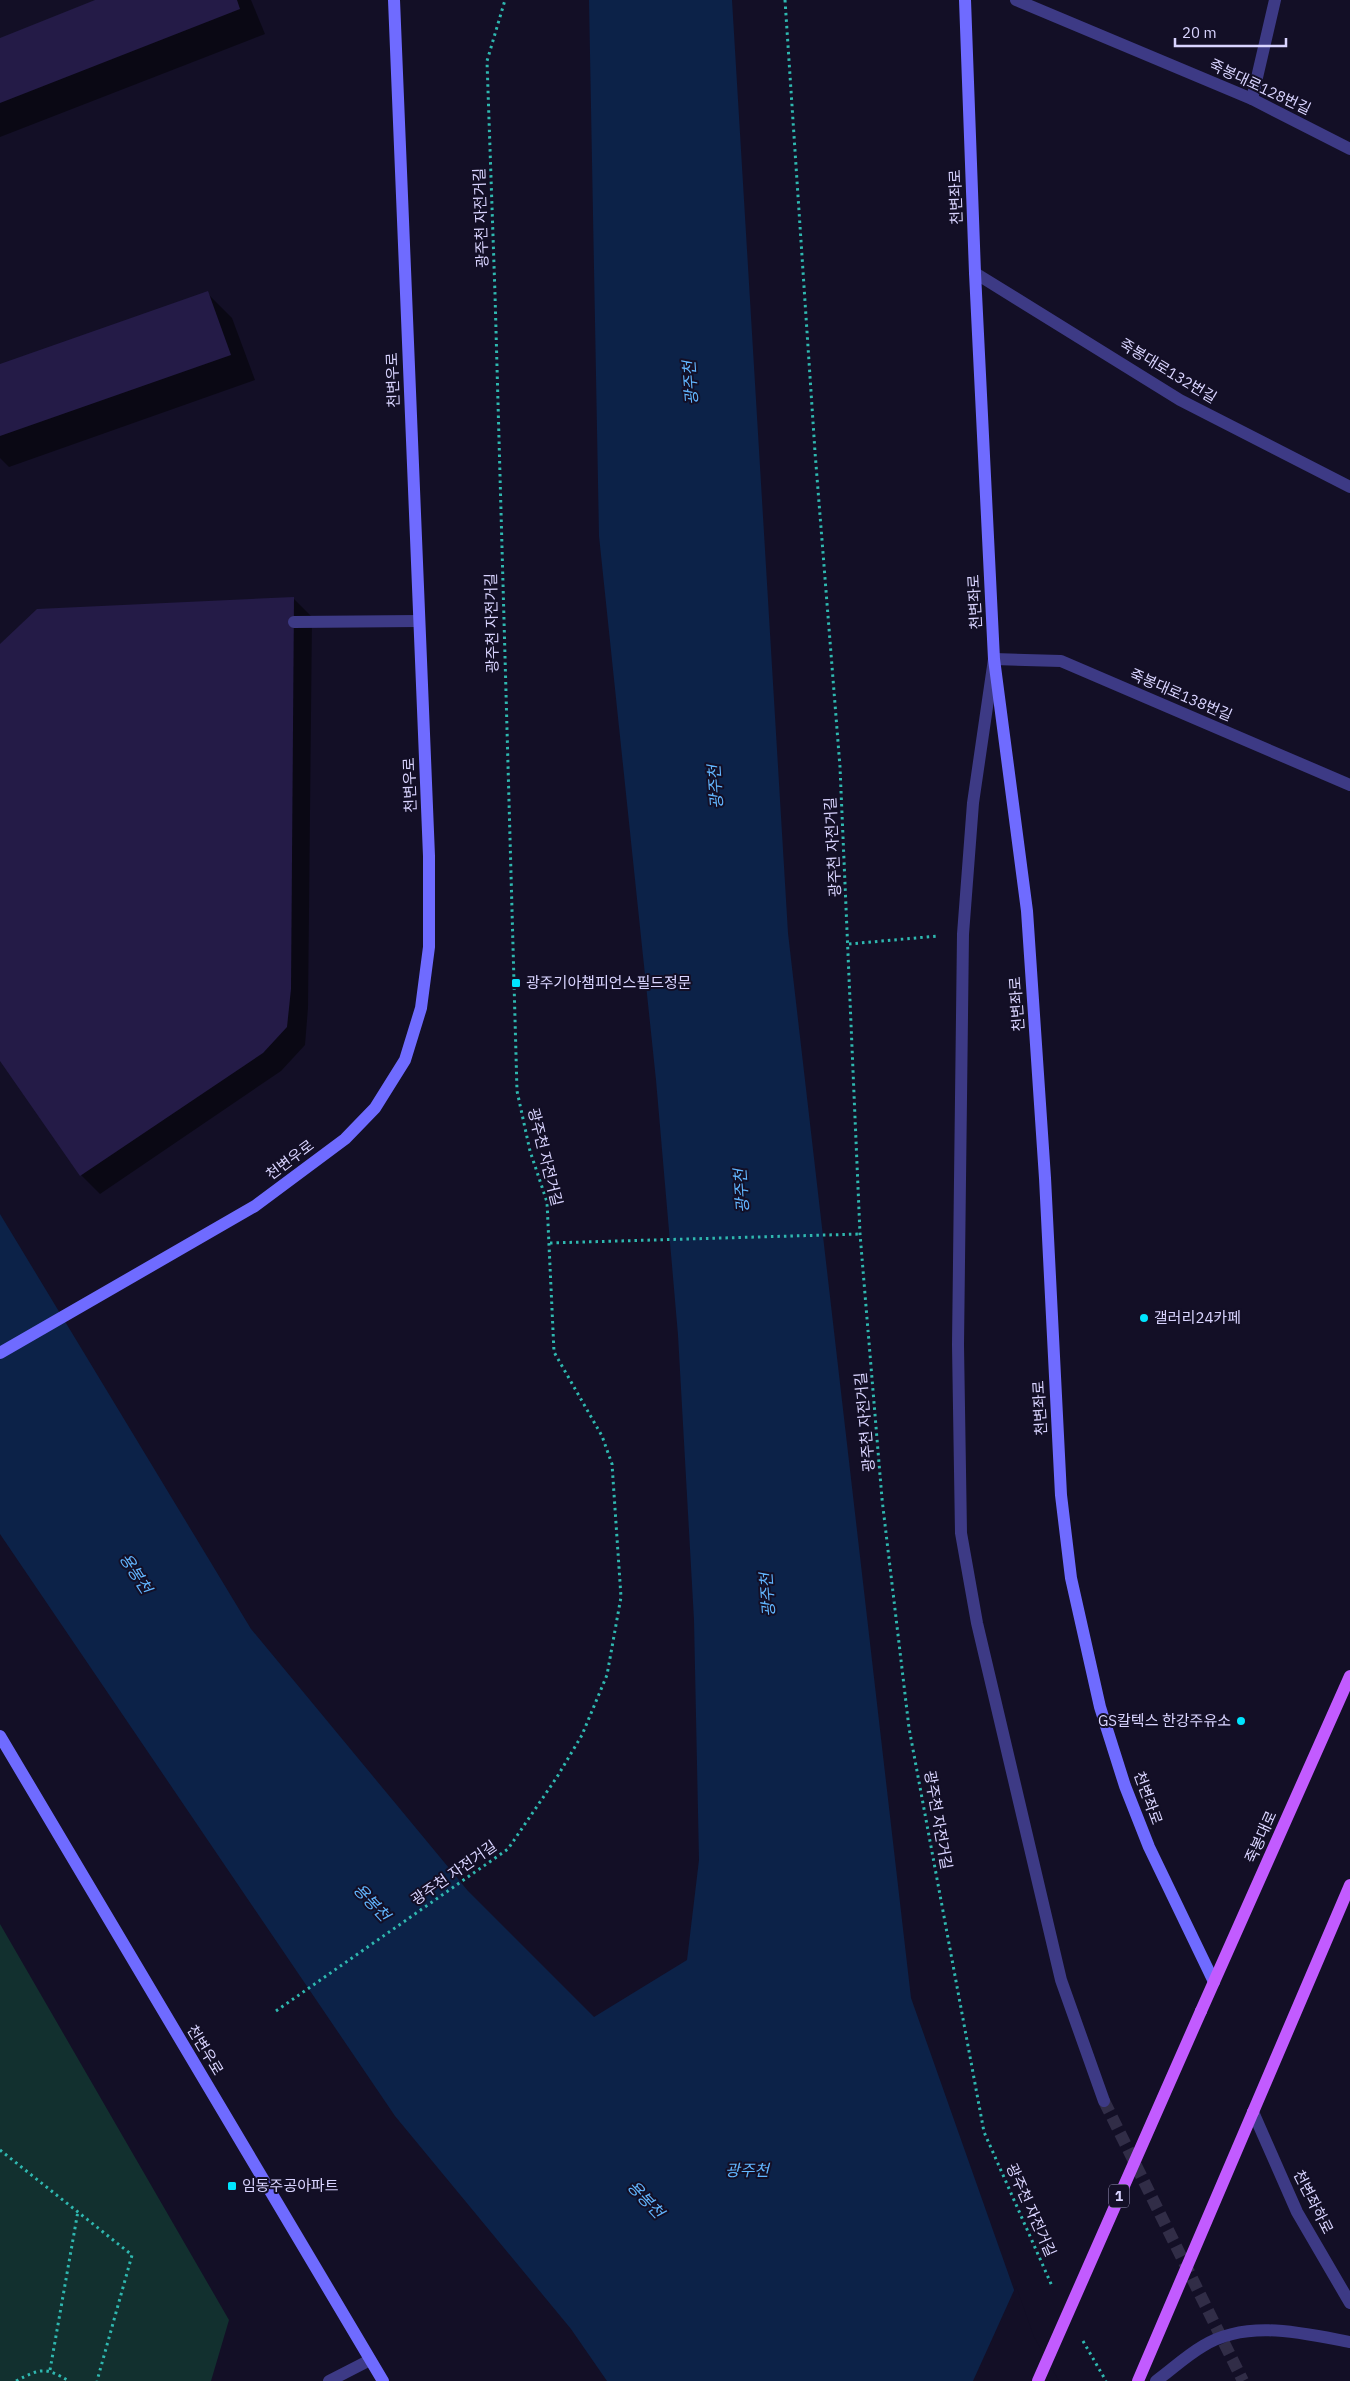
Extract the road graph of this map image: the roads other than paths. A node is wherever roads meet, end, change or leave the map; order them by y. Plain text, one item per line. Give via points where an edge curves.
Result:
1 (394, 0) edge
2 (965, 0) edge
3 (1016, 0) edge
4 (1275, 0) edge
5 (1252, 99) junction
6 (1350, 149) edge
7 (975, 273) junction
8 (1350, 487) edge
9 (419, 621) junction
10 (294, 622) dead end
11 (994, 659) junction
12 (1350, 785) edge
13 (0, 1354) edge
14 (1350, 1676) edge
15 (0, 1736) edge
16 (1350, 1885) edge
17 (1214, 1982) junction
18 (1104, 2101) tunnel mouth
19 (1253, 2112) junction
20 (1350, 2303) edge
21 (1350, 2342) edge
22 (370, 2360) junction
23 (329, 2381) edge
24 (383, 2381) edge
25 (1038, 2381) edge
26 (1138, 2381) edge
27 (1156, 2381) edge

1 - 9 street, 천변우로
2 - 7 street, 천변좌로
3 - 5 street, 죽봉대로128번길
4 - 5 street
5 - 6 street, 죽봉대로128번길
7 - 8 street, 죽봉대로132번길 via 1180,400
7 - 11 street, 천변좌로
9 - 10 street
9 - 13 street, 천변우로 via 429,856 429,947 421,1008 405,1060 375,1108 344,1139 302,1172 255,1206
11 - 12 street, 죽봉대로138번길 via 1061,662
11 - 17 street, 천변좌로 via 1027,911 1061,1495 1071,1578 1100,1708 1125,1786 1149,1848
11 - 18 street via 973,803 963,934 958,1345 961,1533 977,1623 1061,1980
14 - 17 main road, 죽봉대로 / 1
15 - 22 street, 천변우로
16 - 19 main road
17 - 25 main road, 죽봉대로 / 1, bridge
19 - 20 street, 천변좌하로 via 1297,2212
19 - 26 main road, bridge
21 - 27 street via 1295,2332 1247,2330 1204,2345
22 - 23 street
22 - 24 street, 천변우로

